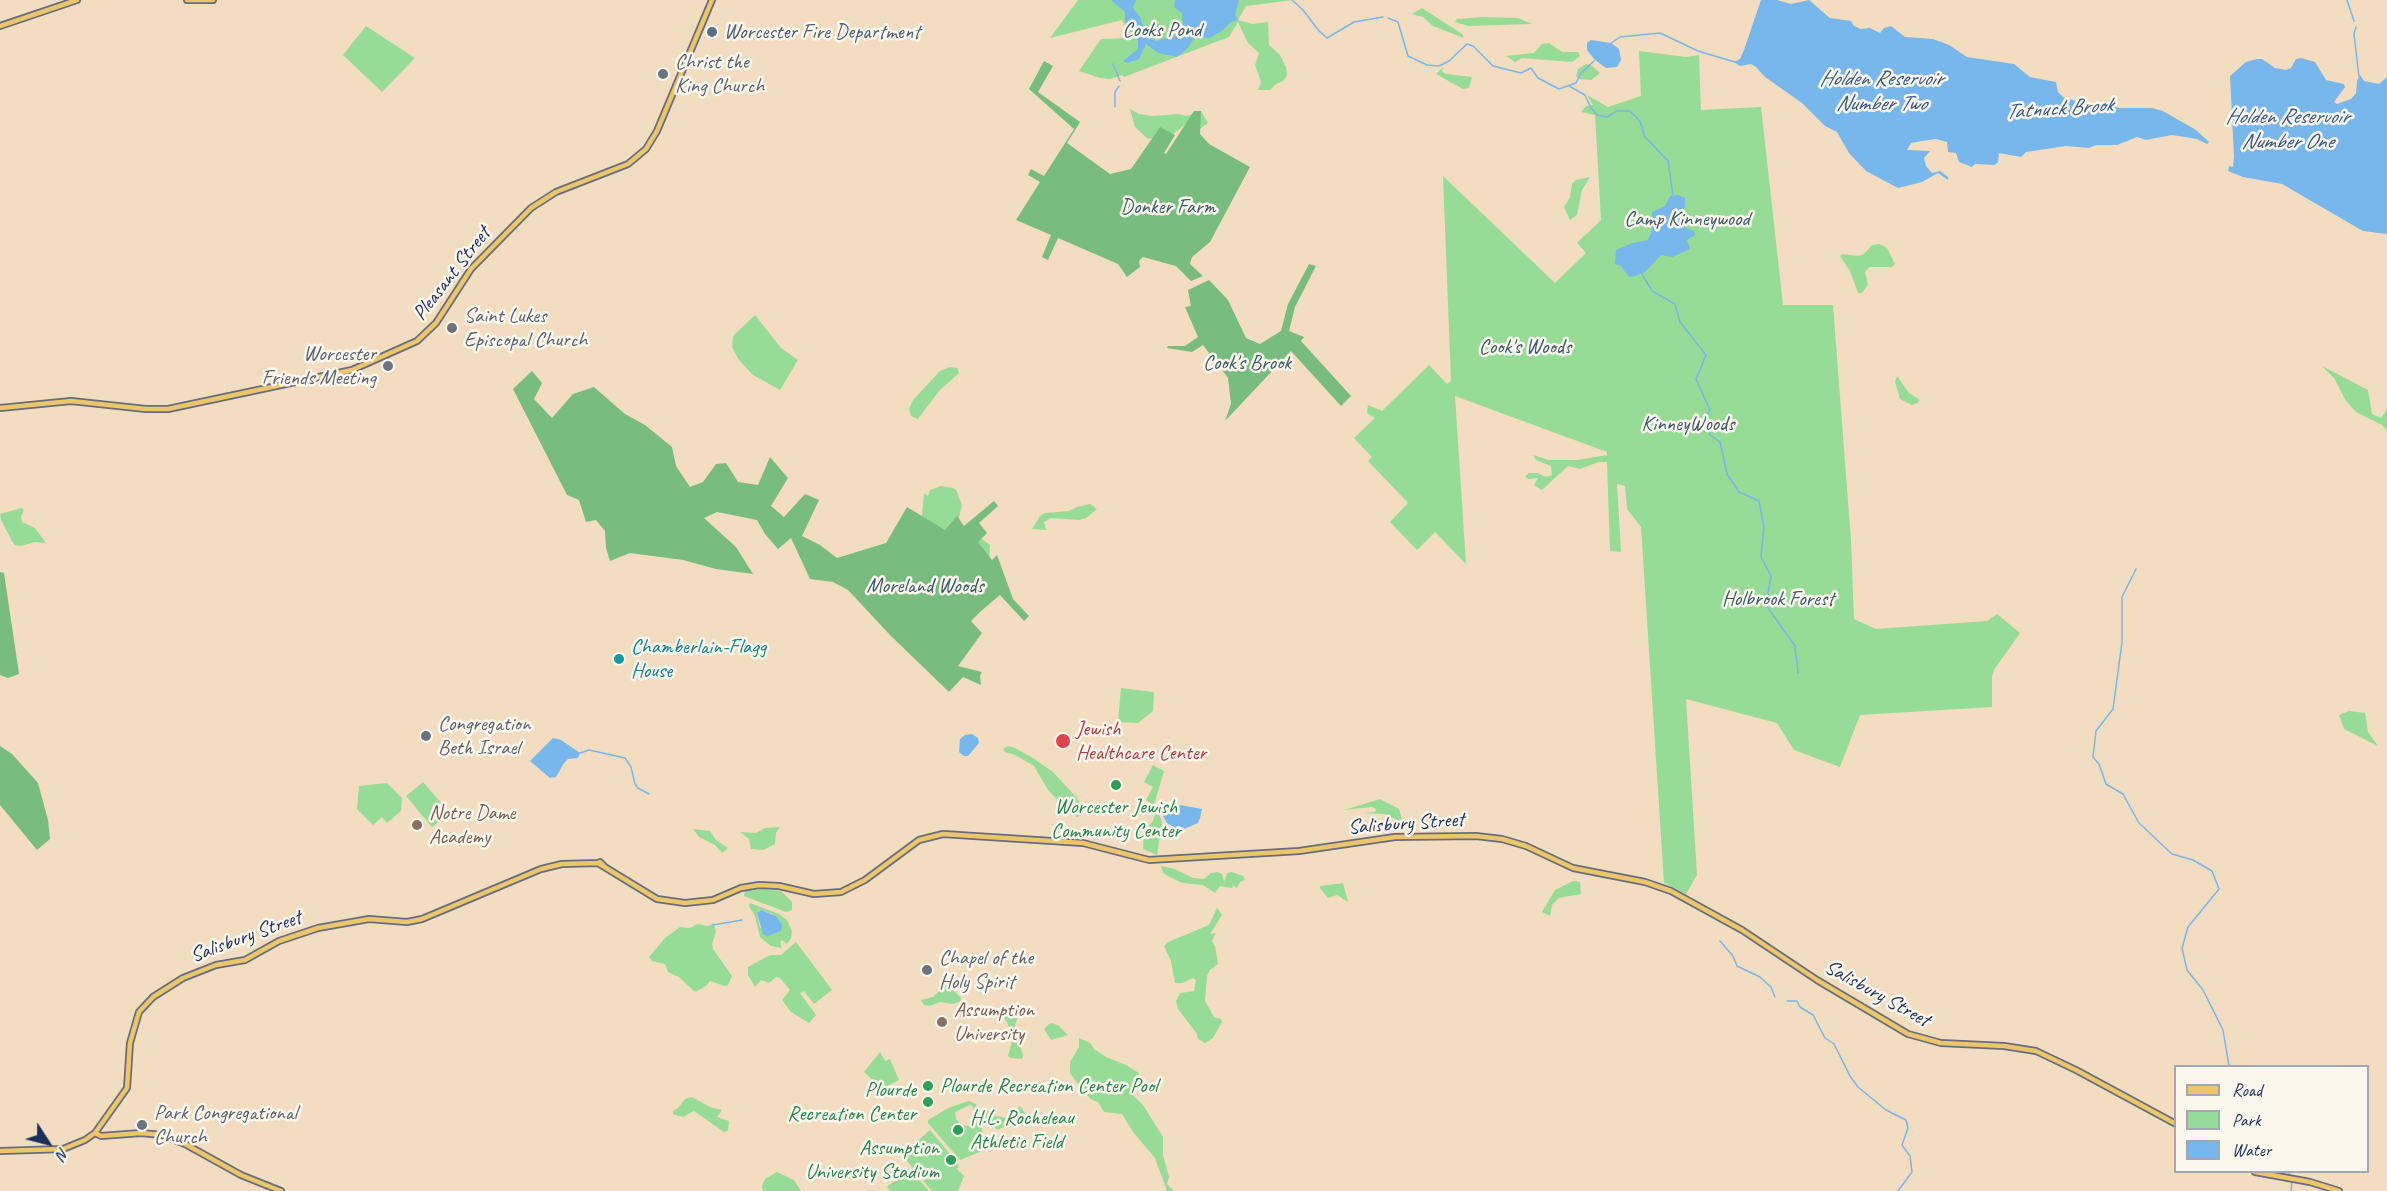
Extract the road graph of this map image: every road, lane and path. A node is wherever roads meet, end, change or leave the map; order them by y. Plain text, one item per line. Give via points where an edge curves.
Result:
1 (77, 0) edge
2 (187, 0) edge
3 (213, 0) edge
4 (712, 0) edge
5 (0, 26) edge
6 (0, 408) edge
7 (2174, 1123) edge
8 (95, 1133) junction
9 (0, 1151) edge
10 (2260, 1173) edge
11 (281, 1191) edge
12 (2339, 1191) edge

1 - 5 main road
2 - 3 main road
4 - 6 main road, Pleasant Street via 657,131 643,153 628,164 549,196 526,211 471,268 436,323 417,341 352,370 168,409 70,401
7 - 8 main road, Salisbury Street via 2036,1051 1941,1043 1908,1034 1735,926 1671,891 1573,868 1502,839 1395,837 1309,850 1149,860 1083,843 943,834 919,840 865,880 841,892 814,894 759,885 713,900 673,903 657,899 603,863 562,864 541,869 422,919 332,924 279,941 251,957 216,965 168,986 144,1006 137,1016 130,1043 127,1088
8 - 9 main road, Salisbury Street via 63,1149
8 - 11 main road via 163,1135
10 - 12 main road

